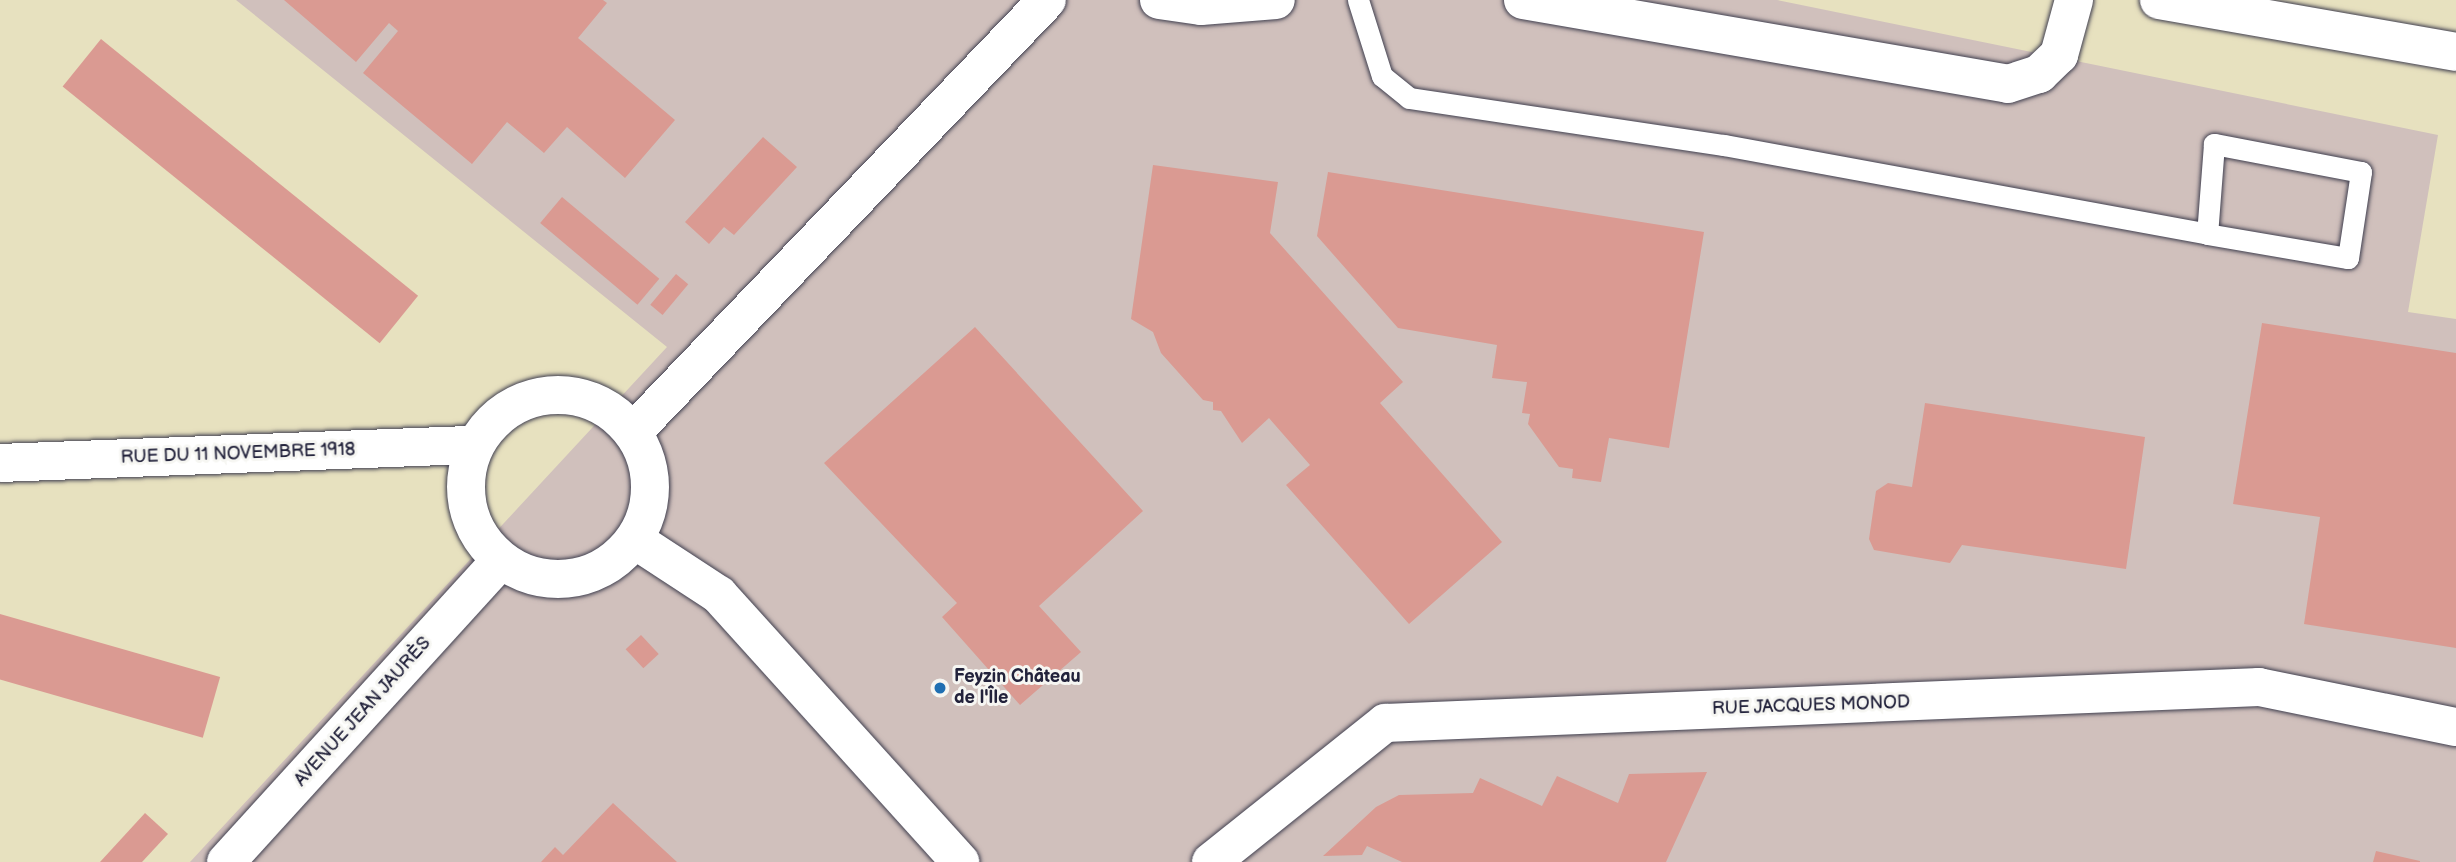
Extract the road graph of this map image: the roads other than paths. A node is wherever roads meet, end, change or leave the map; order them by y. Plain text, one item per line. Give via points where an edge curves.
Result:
1 (1047, 0) edge
2 (1158, 0) edge
3 (1276, 0) edge
4 (1358, 0) edge
5 (1523, 0) edge
6 (2074, 0) edge
7 (2159, 0) edge
8 (2456, 52) edge
9 (2207, 234) junction
10 (633, 432) junction
11 (475, 444) junction
12 (0, 463) edge
13 (635, 540) junction
14 (500, 561) junction
15 (2456, 727) edge
16 (226, 862) edge
17 (960, 862) edge
18 (1211, 862) edge

1 - 10 street
2 - 3 street via 1201,6
4 - 9 lane via 1382,76 1409,98 1724,145
5 - 6 street via 2008,84 2039,74 2059,55
7 - 8 street
9 - 9 lane via 2348,258 2361,172 2214,144
10 - 11 street via 610,410 582,397 551,394 521,402 495,420
10 - 13 street via 651,485
11 - 12 street, RUE DU 11 NOVEMBRE 1918
11 - 14 street via 466,475 467,508 480,537
13 - 14 street via 608,566 572,580 534,578
13 - 17 street via 719,595
14 - 16 street, AVENUE JEAN JAURÈS
15 - 18 street, RUE JACQUES MONOD via 2259,687 1385,723

